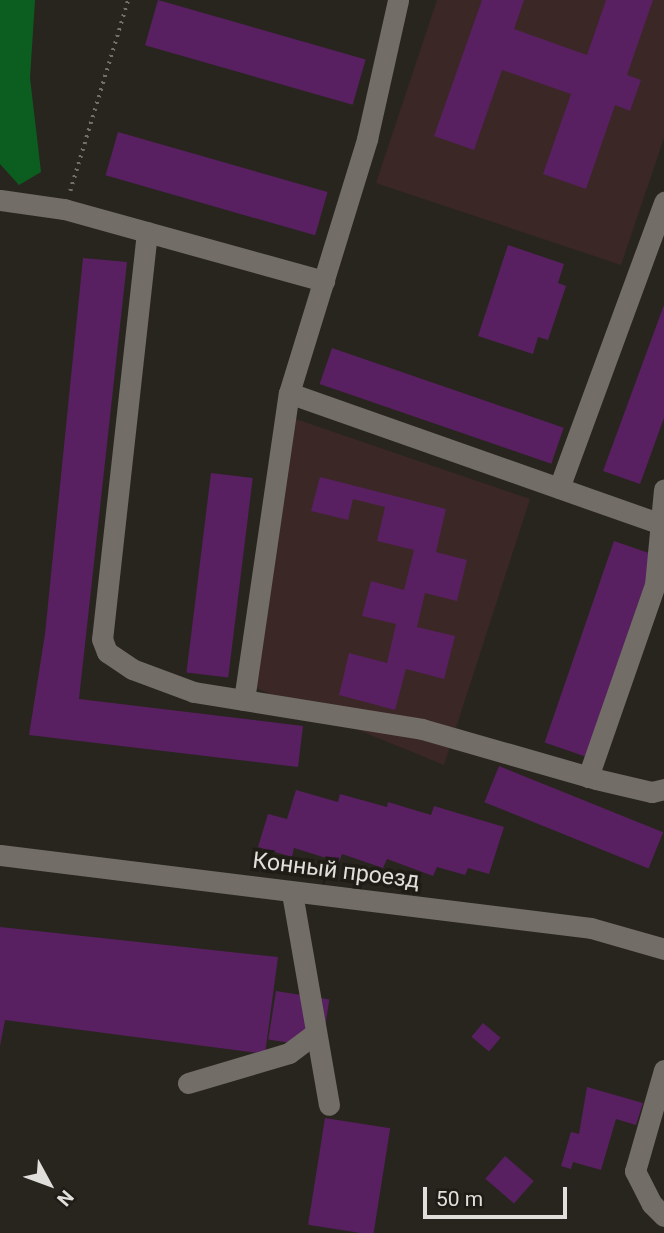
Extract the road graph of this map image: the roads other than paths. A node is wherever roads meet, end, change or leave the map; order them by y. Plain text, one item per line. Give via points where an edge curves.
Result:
1 (398, 0) edge
2 (0, 200) edge
3 (664, 203) edge
4 (146, 232) junction
5 (324, 281) junction
6 (289, 393) junction
7 (559, 488) junction
8 (664, 489) edge
9 (659, 523) junction
10 (244, 700) junction
11 (588, 777) junction
12 (664, 789) edge
13 (0, 855) edge
14 (292, 893) junction
15 (664, 949) edge
16 (316, 1033) junction
17 (664, 1070) edge
18 (188, 1083) dead end
19 (329, 1105) dead end
20 (664, 1216) edge

1 - 5 street via 366,139
2 - 4 street via 64,209
3 - 7 street
4 - 5 street
4 - 10 street via 102,639 107,652 132,669 194,691
5 - 6 street
6 - 7 street
6 - 10 street
7 - 9 street
8 - 9 street
9 - 11 street via 655,585
10 - 11 street via 422,729
11 - 12 street via 652,792
13 - 14 street, Конный проезд
14 - 15 street, Конный проезд via 591,928
14 - 16 street
16 - 18 street via 289,1053
16 - 19 street
17 - 20 street via 635,1171

